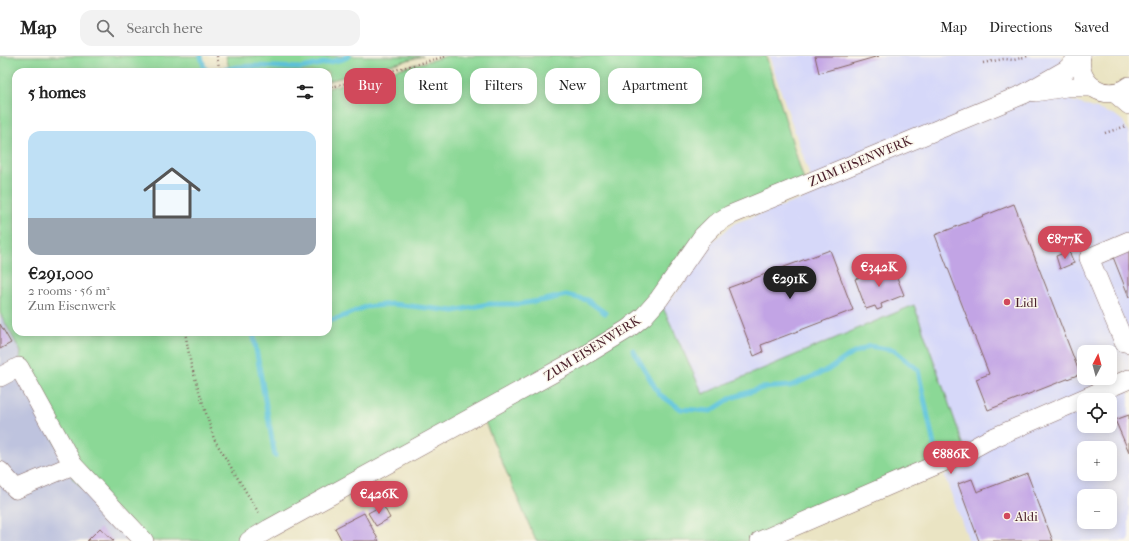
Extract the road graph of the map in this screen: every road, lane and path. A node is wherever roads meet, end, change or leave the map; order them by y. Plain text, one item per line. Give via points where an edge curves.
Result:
1 (217, 56) edge
2 (447, 56) edge
3 (1028, 56) edge
4 (1081, 56) edge
5 (983, 63) dead end
6 (219, 68) edge
7 (332, 87) edge
8 (1093, 87) junction
9 (1122, 89) edge
10 (1024, 94) junction
11 (1129, 105) edge
12 (1126, 126) dead end
13 (1106, 133) dead end
14 (1129, 241) edge
15 (186, 336) edge
16 (1129, 343) edge
17 (0, 377) edge
18 (1129, 379) edge
19 (73, 465) junction
20 (0, 471) edge
21 (269, 529) junction
22 (144, 541) edge
23 (249, 541) edge
24 (760, 541) edge

1 - 6 path
2 - 7 path
3 - 5 path
4 - 8 street via 1082,73
4 - 10 street, ZUM EISENWERK via 1066,70
8 - 9 street, ZUM EISENWERK via 1103,92
8 - 10 street, ZUM EISENWERK via 1066,87
9 - 11 street
10 - 21 street, ZUM EISENWERK via 779,195 716,224 703,236 659,299 628,329 582,357
12 - 13 path
14 - 16 street via 1090,258 1124,342
15 - 21 path via 214,439
17 - 19 street via 19,367
18 - 24 street
19 - 20 street via 16,489
19 - 22 street
21 - 23 street, ZUM EISENWERK

